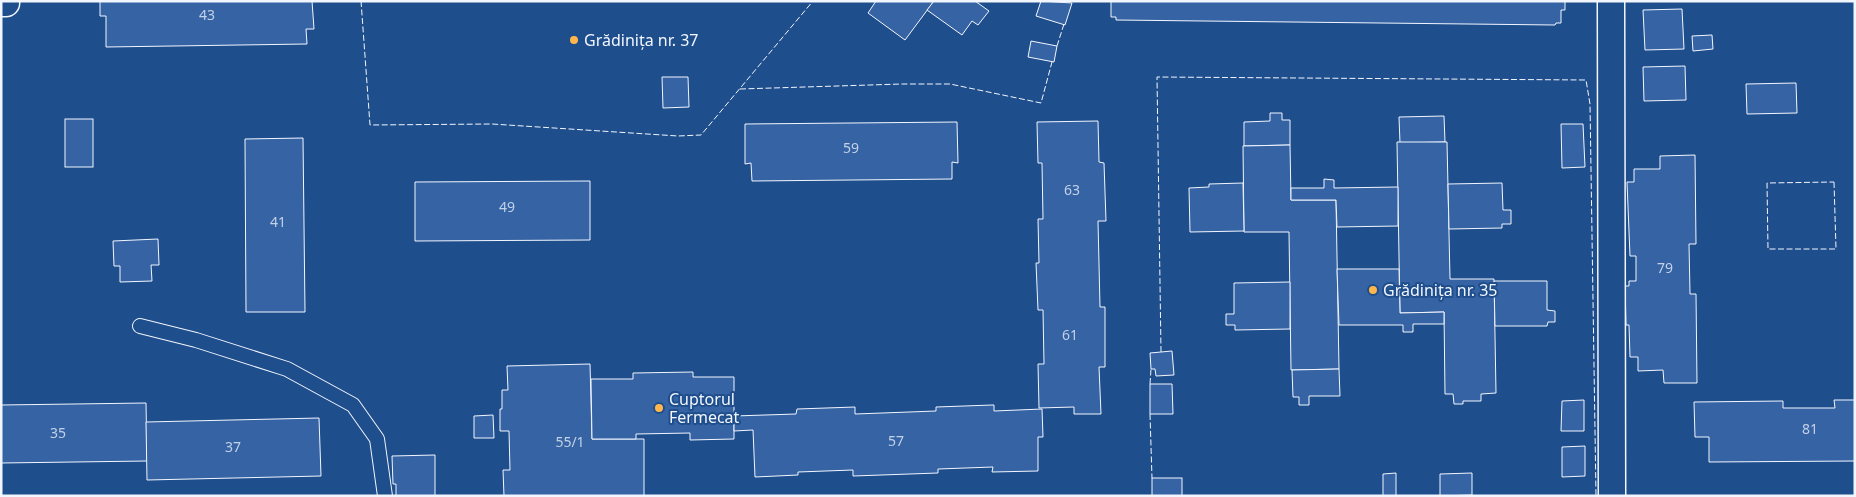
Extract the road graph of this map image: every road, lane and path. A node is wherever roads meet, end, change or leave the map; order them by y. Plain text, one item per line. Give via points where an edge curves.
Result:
1 (6, 1) edge
2 (1611, 1) edge
3 (1, 3) edge
4 (140, 326) dead end
5 (385, 496) edge
6 (1612, 496) edge

1 - 3 street
2 - 6 street
4 - 5 lane via 288,369 353,405 377,439

